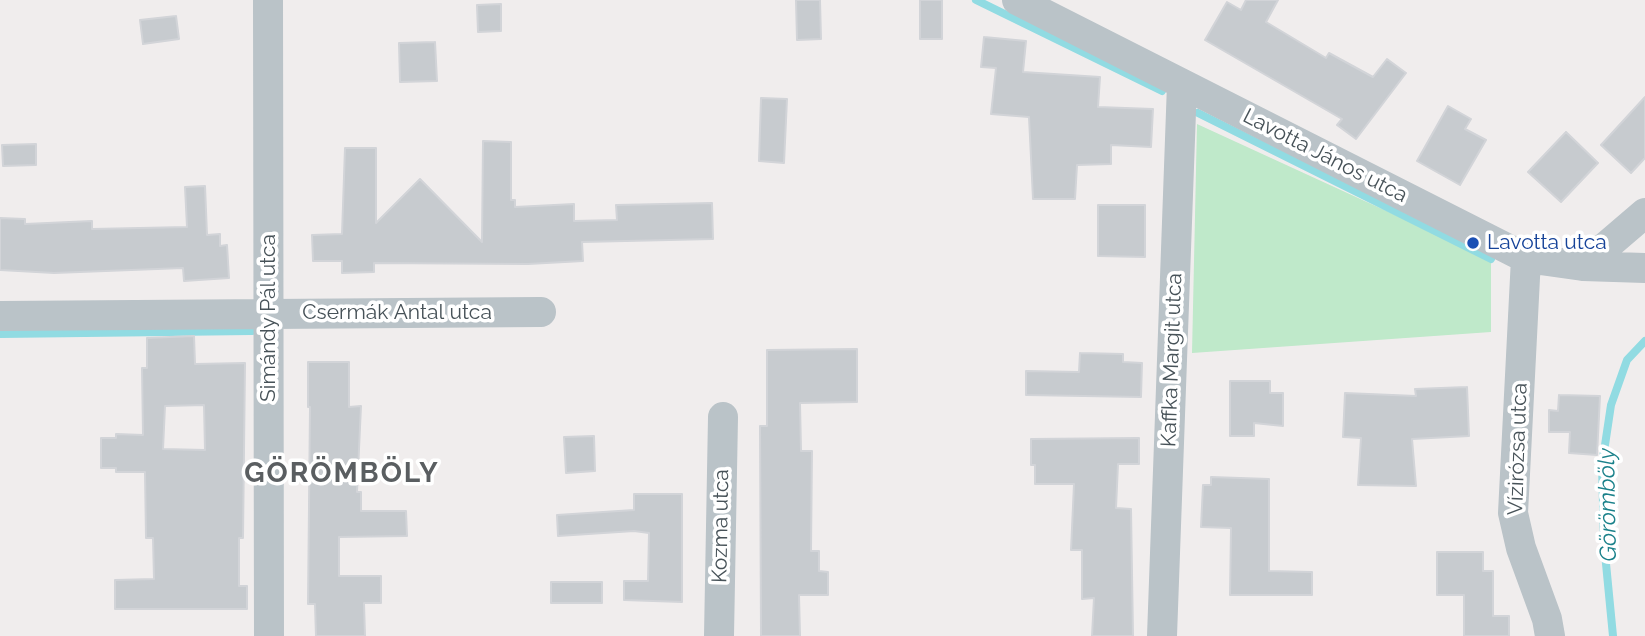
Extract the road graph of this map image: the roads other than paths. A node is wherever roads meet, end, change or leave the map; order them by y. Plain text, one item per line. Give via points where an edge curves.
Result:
1 (268, 0) edge
2 (1017, 0) edge
3 (1182, 84) junction
4 (1645, 213) edge
5 (1526, 258) junction
6 (1583, 266) junction
7 (1645, 268) edge
8 (541, 312) dead end
9 (269, 314) junction
10 (0, 316) edge
11 (723, 417) dead end
12 (269, 636) edge
13 (719, 636) edge
14 (1162, 636) edge
15 (1550, 636) edge

1 - 9 street, Simándy Pál utca
2 - 3 street, Lavotta János utca
3 - 5 street, Lavotta János utca
3 - 14 street, Kaffka Margit utca
4 - 6 street
5 - 6 street, Lavotta János utca
5 - 15 street, Vízirózsa utca via 1513,513
6 - 7 street, Lavotta János utca
8 - 9 street, Csermák Antal utca
9 - 10 street, Csermák Antal utca
9 - 12 street, Simándy Pál utca
11 - 13 street, Kozma utca

